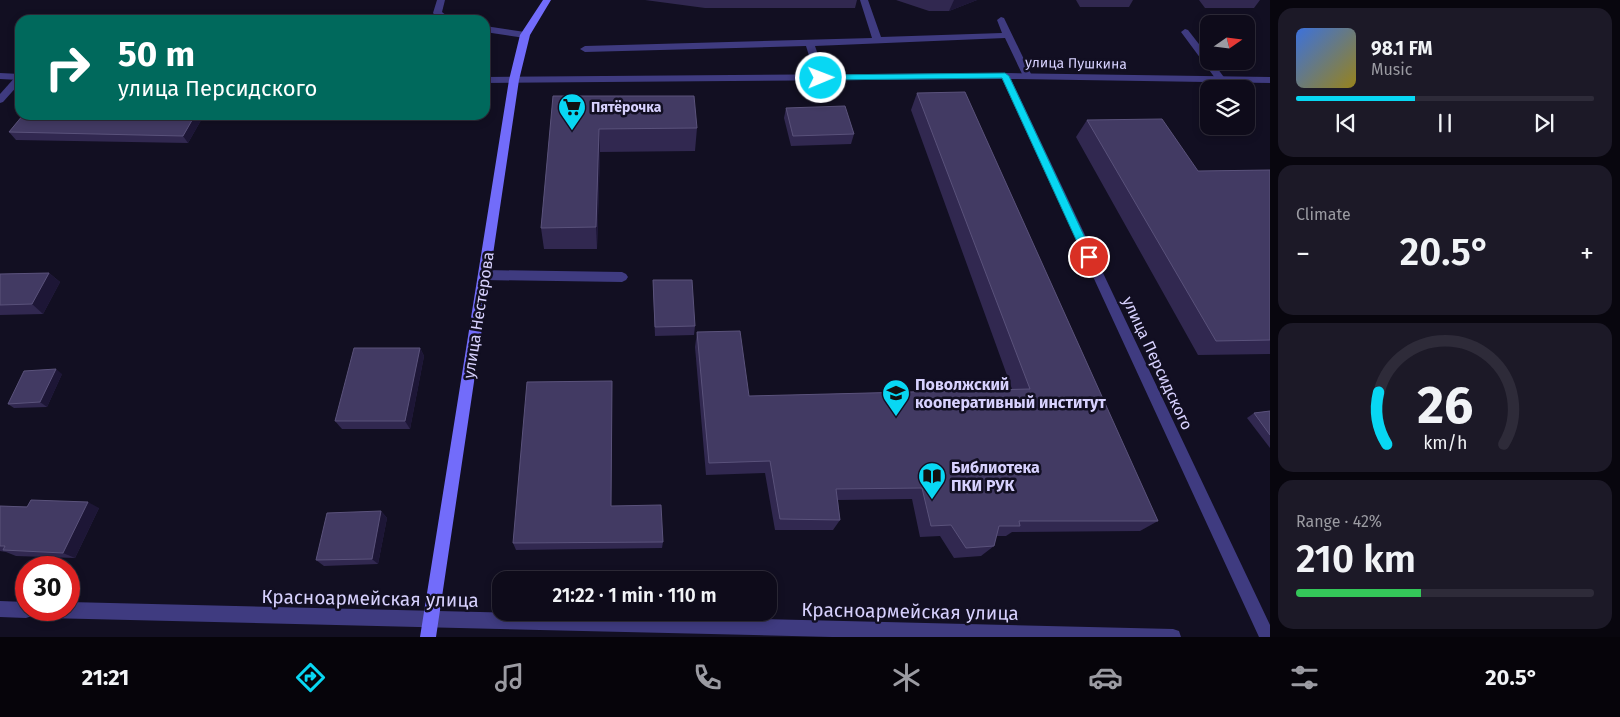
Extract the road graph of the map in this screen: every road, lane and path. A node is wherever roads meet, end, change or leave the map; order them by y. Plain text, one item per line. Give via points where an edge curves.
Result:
1 (441, 0) edge
2 (547, 0) edge
3 (864, 0) edge
4 (440, 15) edge
5 (1001, 20) dead end
6 (490, 30) edge
7 (1185, 32) dead end
8 (525, 35) junction
9 (1008, 35) junction
10 (877, 40) junction
11 (810, 44) junction
12 (585, 49) dead end
13 (0, 76) edge
14 (15, 76) edge
15 (1005, 76) junction
16 (1027, 76) junction
17 (821, 78) junction
18 (490, 80) edge
19 (514, 80) junction
20 (1221, 80) joint
21 (1255, 80) edge
22 (1270, 80) edge
23 (15, 82) edge
24 (0, 100) edge
25 (484, 275) junction
26 (622, 277) dead end
27 (0, 609) edge
28 (15, 610) edge
29 (80, 611) edge
30 (430, 619) junction
31 (428, 637) edge
32 (1173, 637) edge
33 (1267, 637) edge

1 - 4 street via 437,13
2 - 8 main road, улица Нестерова
3 - 10 street
5 - 9 street
6 - 8 street
7 - 20 street
8 - 19 main road, улица Нестерова
9 - 10 street
9 - 16 street
10 - 11 street
11 - 12 street
11 - 17 street
13 - 14 street
15 - 16 street, улица Пушкина
15 - 17 street, улица Пушкина
15 - 33 street, улица Персидского
16 - 20 street, улица Пушкина
17 - 19 street, улица Пушкина
18 - 19 street
19 - 25 main road, улица Нестерова
21 - 22 street, улица Пушкина
23 - 24 street
25 - 26 street
25 - 30 main road, улица Нестерова
27 - 28 street
29 - 30 street, Красноармейская улица
30 - 31 main road, улица Нестерова
30 - 32 street, Красноармейская улица

